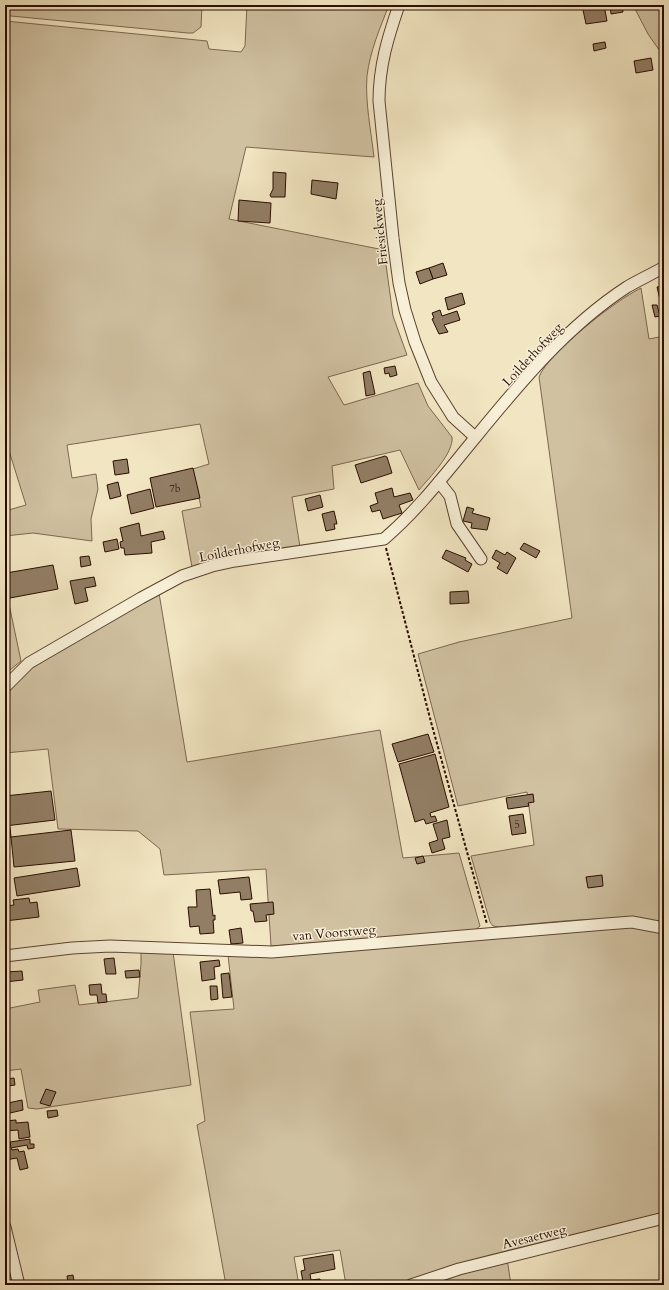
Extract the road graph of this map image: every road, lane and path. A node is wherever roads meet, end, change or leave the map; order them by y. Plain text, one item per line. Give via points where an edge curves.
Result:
1 (399, 5) edge
2 (664, 267) edge
3 (475, 437) junction
4 (439, 482) junction
5 (384, 539) junction
6 (481, 559) dead end
7 (5, 687) edge
8 (664, 928) edge
9 (489, 933) junction
10 (5, 956) edge
11 (664, 1218) edge
12 (5, 1227) edge
13 (19, 1285) edge
14 (411, 1285) edge

1 - 3 street, Friesickweg via 385,45 379,80 379,101 399,283 415,342 431,382 453,417
2 - 3 street, Loilderhofweg via 627,287 568,334 535,367
3 - 4 street, Loilderhofweg
4 - 5 street, Loilderhofweg
4 - 6 street via 450,496 457,524
5 - 7 street, Loilderhofweg via 224,564 182,576 29,663
5 - 9 path
8 - 9 street, van Voorstweg via 632,922
9 - 10 street, van Voorstweg via 272,952 110,946
11 - 14 street, Avesaetweg via 458,1269
12 - 13 street

